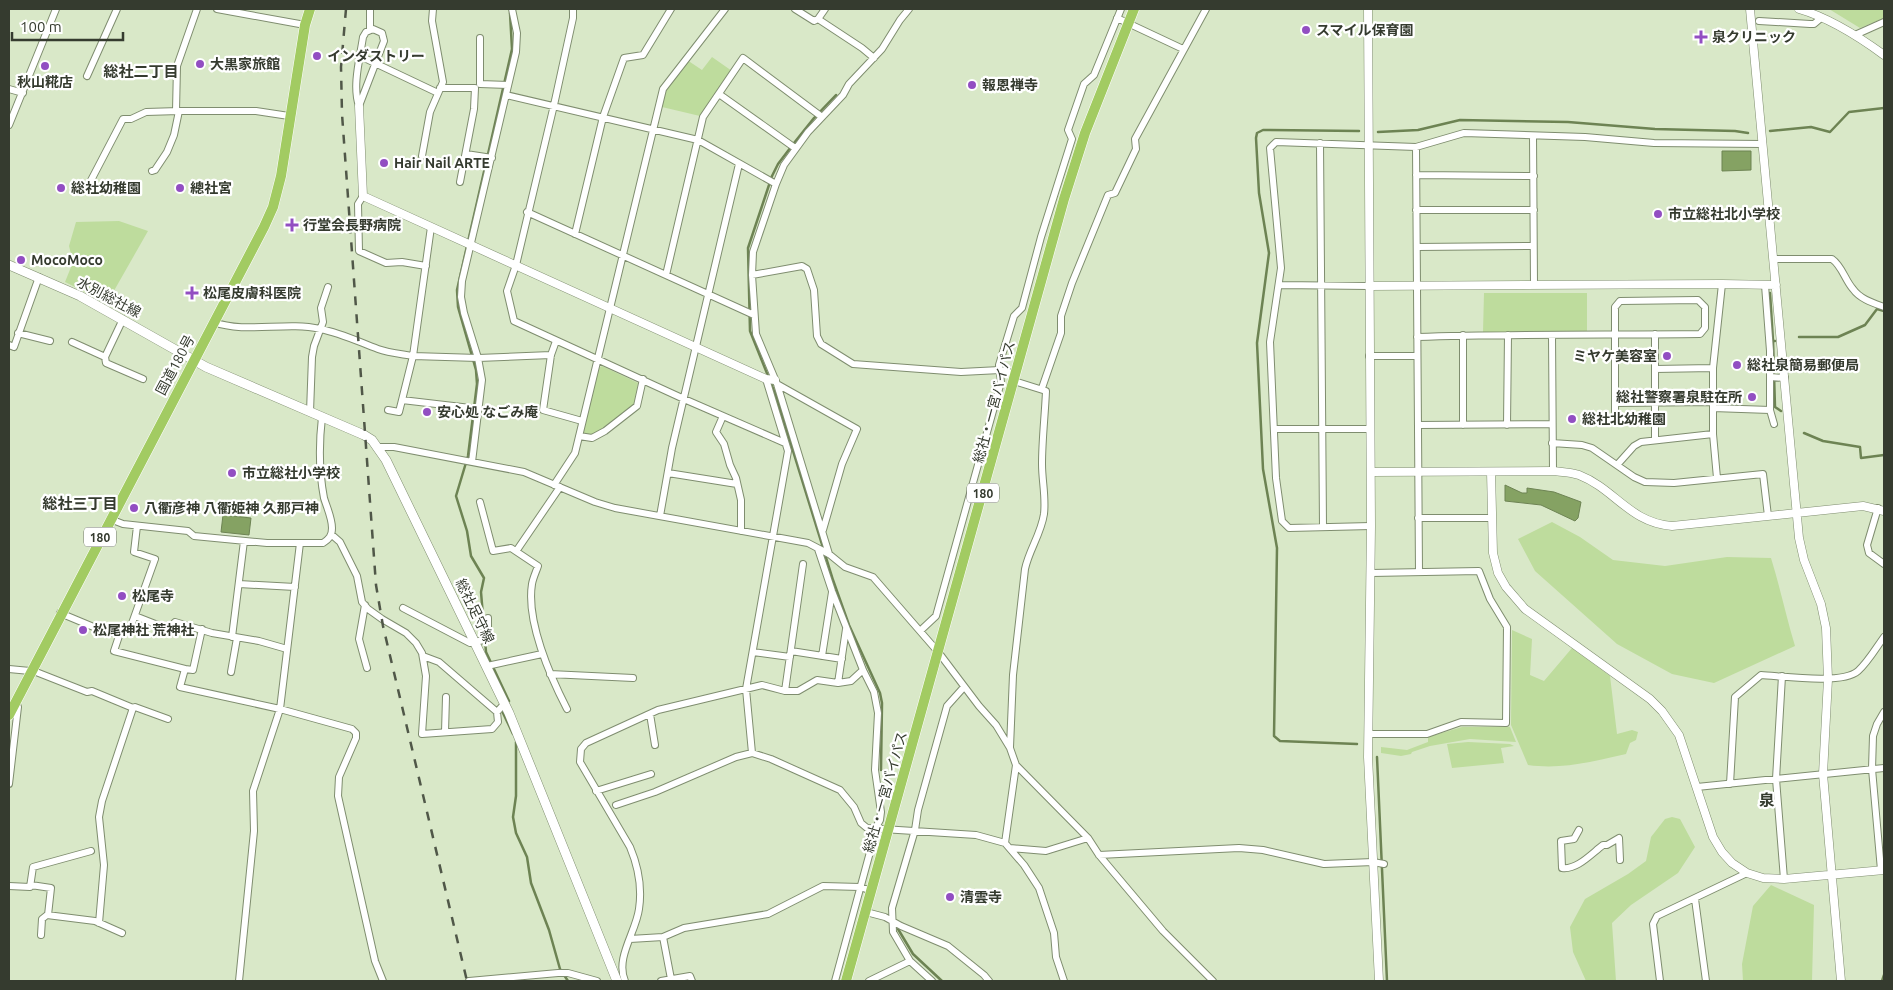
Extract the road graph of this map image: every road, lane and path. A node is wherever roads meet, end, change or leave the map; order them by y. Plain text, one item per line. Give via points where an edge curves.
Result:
1 (56, 9) edge
2 (117, 9) edge
3 (197, 9) edge
4 (217, 9) edge
5 (310, 9) edge
6 (370, 9) edge
7 (433, 9) edge
8 (512, 9) edge
9 (573, 9) edge
10 (671, 9) edge
11 (726, 9) edge
12 (795, 9) edge
13 (825, 9) edge
14 (909, 9) edge
15 (1121, 9) edge
16 (1134, 9) edge
17 (1206, 9) edge
18 (1368, 9) edge
19 (1750, 9) edge
20 (1799, 9) edge
21 (1117, 18) junction
22 (1821, 18) junction
23 (818, 19) junction
24 (1759, 21) dead end
25 (1884, 22) edge
26 (1128, 24) junction
27 (305, 25) junction
28 (370, 30) junction
29 (1855, 35) junction
30 (480, 38) dead end
31 (1182, 49) junction
32 (1884, 55) edge
33 (360, 56) junction
34 (874, 58) junction
35 (375, 64) junction
36 (87, 76) dead end
37 (508, 85) junction
38 (9, 89) edge
39 (439, 90) junction
40 (23, 93) junction
41 (506, 94) junction
42 (718, 94) junction
43 (554, 105) junction
44 (359, 106) junction
45 (178, 111) junction
46 (819, 115) junction
47 (289, 116) junction
48 (603, 117) junction
49 (9, 125) edge
50 (654, 129) junction
51 (1533, 136) junction
52 (698, 140) junction
53 (1320, 143) junction
54 (1368, 144) junction
55 (1763, 144) junction
56 (793, 147) junction
57 (1416, 147) junction
58 (466, 154) junction
59 (422, 156) dead end
60 (492, 158) junction
61 (739, 164) junction
62 (152, 171) dead end
63 (1416, 175) junction
64 (1534, 176) junction
65 (460, 182) dead end
66 (772, 182) junction
67 (87, 188) dead end
68 (364, 196) junction
69 (1416, 210) junction
70 (1534, 210) junction
71 (527, 212) junction
72 (431, 227) junction
73 (575, 234) junction
74 (468, 243) junction
75 (1533, 246) junction
76 (1417, 247) junction
77 (622, 256) junction
78 (1774, 259) junction
79 (9, 265) edge
80 (516, 265) junction
81 (426, 266) junction
82 (666, 275) junction
83 (752, 275) junction
84 (39, 277) junction
85 (1722, 284) junction
86 (1765, 284) junction
87 (1279, 285) junction
88 (1534, 285) junction
89 (1776, 285) junction
90 (1321, 286) junction
91 (1369, 286) junction
92 (1417, 286) junction
93 (328, 288) dead end
94 (708, 295) junction
95 (1884, 307) edge
96 (610, 308) junction
97 (750, 314) junction
98 (123, 319) junction
99 (213, 322) junction
100 (321, 329) junction
101 (18, 333) junction
102 (1655, 334) junction
103 (1508, 335) junction
104 (1552, 335) junction
105 (1615, 335) junction
106 (1462, 336) junction
107 (1417, 337) junction
108 (50, 341) dead end
109 (556, 341) junction
110 (72, 342) dead end
111 (9, 345) edge
112 (696, 347) junction
113 (551, 355) junction
114 (412, 356) junction
115 (1369, 356) junction
116 (1417, 356) junction
117 (105, 357) junction
118 (478, 358) junction
119 (598, 359) junction
120 (194, 360) junction
121 (1713, 368) junction
122 (1655, 369) junction
123 (1000, 370) junction
124 (1776, 377) junction
125 (1015, 378) junction
126 (143, 379) dead end
127 (643, 379) junction
128 (771, 380) junction
129 (1042, 388) junction
130 (684, 399) junction
131 (402, 400) junction
132 (1655, 402) junction
133 (1616, 403) junction
134 (1713, 405) junction
135 (478, 409) junction
136 (388, 410) dead end
137 (1770, 410) junction
138 (310, 412) junction
139 (723, 416) junction
140 (322, 417) junction
141 (1616, 417) dead end
142 (582, 422) junction
143 (1552, 424) junction
144 (1774, 424) dead end
145 (1418, 425) junction
146 (1463, 425) junction
147 (1507, 425) junction
148 (1274, 429) junction
149 (1323, 429) junction
150 (1370, 430) junction
151 (1713, 434) junction
152 (579, 436) junction
153 (1655, 439) junction
154 (785, 443) junction
155 (1552, 443) junction
156 (378, 447) junction
157 (472, 462) junction
158 (1617, 465) junction
159 (1552, 471) junction
160 (1370, 472) junction
161 (1418, 472) junction
162 (1491, 472) junction
163 (668, 473) junction
164 (1717, 478) junction
165 (737, 484) junction
166 (557, 486) junction
167 (480, 502) dead end
168 (1881, 509) edge
169 (1797, 514) junction
170 (660, 516) junction
171 (1768, 516) junction
172 (1418, 518) junction
173 (1491, 518) junction
174 (110, 519) junction
175 (137, 526) junction
176 (1371, 526) junction
177 (1323, 527) junction
178 (823, 530) junction
179 (741, 531) junction
180 (332, 535) junction
181 (773, 537) junction
182 (244, 541) junction
183 (300, 544) junction
184 (517, 550) junction
185 (824, 552) junction
186 (803, 564) dead end
187 (1884, 564) edge
188 (1419, 571) junction
189 (1371, 573) junction
190 (239, 584) junction
191 (295, 587) junction
192 (832, 591) junction
193 (365, 605) junction
194 (403, 608) dead end
195 (60, 613) junction
196 (135, 616) junction
197 (488, 618) dead end
198 (846, 627) junction
199 (202, 629) junction
200 (920, 631) junction
201 (120, 634) junction
202 (235, 637) junction
203 (1884, 637) edge
204 (475, 642) junction
205 (288, 649) junction
206 (753, 652) junction
207 (939, 652) junction
208 (542, 654) junction
209 (791, 654) junction
210 (423, 656) junction
211 (822, 656) junction
212 (842, 659) junction
213 (487, 666) junction
214 (367, 668) dead end
215 (9, 669) edge
216 (184, 669) junction
217 (31, 670) junction
218 (863, 670) junction
219 (231, 672) dead end
220 (550, 674) junction
221 (1782, 676) junction
222 (634, 678) dead end
223 (1828, 679) junction
224 (838, 682) junction
225 (964, 686) junction
226 (746, 689) junction
227 (786, 691) junction
228 (446, 697) dead end
229 (15, 701) junction
230 (505, 703) junction
231 (133, 708) junction
232 (567, 708) dead end
233 (280, 709) junction
234 (497, 712) junction
235 (1884, 712) edge
236 (650, 714) junction
237 (9, 715) edge
238 (168, 720) dead end
239 (445, 732) junction
240 (1369, 734) junction
241 (655, 745) dead end
242 (1010, 748) junction
243 (752, 753) junction
244 (1016, 765) junction
245 (1884, 768) edge
246 (1872, 769) junction
247 (651, 774) dead end
248 (1823, 774) junction
249 (1776, 779) junction
250 (9, 784) edge
251 (1730, 784) junction
252 (1697, 787) junction
253 (596, 791) junction
254 (616, 805) dead end
255 (875, 829) junction
256 (890, 830) junction
257 (915, 830) junction
258 (1579, 830) dead end
259 (1088, 838) junction
260 (1007, 845) junction
261 (91, 851) dead end
262 (1100, 855) junction
263 (1620, 860) dead end
264 (1379, 863) junction
265 (1882, 870) edge
266 (1747, 873) junction
267 (1831, 875) junction
268 (1784, 879) junction
269 (30, 885) junction
270 (9, 886) edge
271 (860, 887) junction
272 (872, 891) junction
273 (1695, 899) junction
274 (866, 912) junction
275 (48, 915) junction
276 (892, 921) junction
277 (99, 923) junction
278 (122, 933) dead end
279 (40, 935) dead end
280 (662, 937) junction
281 (630, 939) junction
282 (910, 962) junction
283 (536, 978) edge
284 (670, 980) junction
285 (239, 981) edge
286 (383, 981) edge
287 (469, 981) edge
288 (597, 981) edge
289 (617, 981) edge
290 (625, 981) edge
291 (661, 981) edge
292 (692, 981) edge
293 (835, 981) edge
294 (848, 981) edge
295 (871, 981) edge
296 (932, 981) edge
297 (989, 981) edge
298 (1064, 981) edge
299 (1213, 981) edge
300 (1379, 981) edge
301 (1660, 981) edge
302 (1706, 981) edge
303 (1841, 981) edge

1 - 40 street
2 - 36 street
3 - 45 street via 177,66
4 - 27 street
5 - 27 highway, 国道180号 / 180
6 - 28 street
7 - 39 street via 432,21 443,82
8 - 37 street via 517,42
9 - 43 street
10 - 48 street via 643,56 624,58
11 - 50 street via 663,89
12 - 23 street via 814,21
13 - 23 street
14 - 34 street
15 - 21 street
16 - 26 highway, 総社・一宮バイパス / 180
17 - 31 street
18 - 54 street
19 - 55 street
20 - 22 street
21 - 26 street
21 - 123 street via 1094,76 1084,84 1068,130 1072,139 1022,308 1014,316
22 - 24 street via 1814,24
22 - 29 street
23 - 34 street
25 - 29 street
26 - 31 street
26 - 125 highway, 総社・一宮バイパス / 180 via 1082,142
27 - 47 highway, 国道180号 / 180
28 - 33 street via 363,37
28 - 35 street via 379,30 384,38
29 - 32 street
30 - 37 street via 480,84
31 - 129 street via 1135,139 1136,149 1115,193 1108,194 1084,250 1061,316 1061,333
33 - 35 street
33 - 44 street via 356,85
34 - 46 street via 843,95
35 - 39 street
35 - 44 street
37 - 41 street
38 - 40 street
39 - 58 street via 476,88
39 - 59 street via 430,112
40 - 49 street
41 - 43 street
41 - 60 street
42 - 46 street via 743,58
42 - 52 street via 703,117
42 - 56 street
43 - 48 street
43 - 71 street
44 - 68 street
45 - 47 street via 256,111
45 - 62 street via 167,152
45 - 67 street via 146,112 123,119
46 - 56 street
47 - 99 highway, 国道180号 / 180 via 273,207
48 - 50 street
48 - 73 street
50 - 52 street
50 - 77 street
51 - 55 street via 1654,143
51 - 57 street via 1464,133
51 - 64 street
52 - 61 street
52 - 82 street
53 - 54 street
53 - 87 street via 1276,142 1270,148 1281,268
53 - 90 street
54 - 57 street
54 - 91 street
55 - 78 street
56 - 66 street
57 - 63 street
58 - 60 street
58 - 65 street
60 - 74 street
61 - 66 street
61 - 94 street
63 - 64 street
63 - 69 street
64 - 70 street
66 - 83 street via 754,244
68 - 72 street
68 - 81 street via 358,204 359,251 386,263
69 - 70 street
69 - 76 street
70 - 75 street
71 - 73 street
71 - 80 street
72 - 74 street
72 - 81 street
73 - 77 street
74 - 80 street
74 - 118 street via 461,297
75 - 76 street
75 - 88 street
76 - 92 street
77 - 82 street
77 - 96 street
78 - 89 street
78 - 95 street via 1832,259 1857,294
79 - 84 main road, 水別総社線
80 - 96 street
80 - 109 street via 507,291 514,321
81 - 114 street
82 - 94 street
83 - 97 street
83 - 123 street via 802,266 808,269 821,344 854,364 961,372
84 - 98 main road, 水別総社線
84 - 101 street
85 - 86 street
85 - 88 street
85 - 121 street
86 - 89 street
86 - 124 street
87 - 90 street
87 - 148 street via 1270,342
88 - 92 street
89 - 124 street
90 - 91 street
90 - 149 street
91 - 92 street
91 - 115 street
92 - 107 street
93 - 100 street via 321,308
94 - 97 street
94 - 112 street
96 - 112 street
96 - 119 street
97 - 128 street
98 - 117 street
98 - 120 main road, 水別総社線
99 - 100 street via 226,327 303,326
99 - 120 highway, 国道180号 / 180
100 - 114 street via 380,350
100 - 138 street via 312,357
101 - 108 street
101 - 111 street via 14,347
102 - 105 street
102 - 105 street via 1700,334 1705,328 1705,307 1698,300 1620,301 1615,307
102 - 122 street
103 - 104 street
103 - 106 street
103 - 147 street
104 - 105 street
104 - 143 street
105 - 133 street
106 - 107 street
106 - 146 street
107 - 116 street
109 - 113 street
109 - 119 street
110 - 117 street
112 - 128 street
112 - 130 street
113 - 118 street
113 - 142 street via 543,410
114 - 118 street
114 - 131 street
115 - 116 street
115 - 150 street
116 - 145 street
117 - 126 street via 106,362
118 - 135 street via 482,380
119 - 127 street
119 - 142 street
120 - 138 main road, 総社足守線
120 - 174 highway, 国道180号 / 180
121 - 122 street
121 - 134 street
122 - 132 street
123 - 125 street
123 - 200 street via 1001,382 936,616
124 - 137 street
124 - 169 street
125 - 129 street
125 - 207 highway, 総社・一宮バイパス / 180
127 - 130 street
127 - 152 street via 637,406 592,438
128 - 154 street
128 - 178 street
128 - 178 street via 857,429 842,464
129 - 242 street via 1046,391 1042,466 1044,515 1025,569 1013,675
130 - 139 street
130 - 163 street
131 - 135 street
131 - 136 street via 399,412
132 - 133 street
132 - 134 street
132 - 153 street
133 - 141 street
134 - 137 street
134 - 151 street
135 - 157 street
137 - 144 street
138 - 140 main road, 総社足守線
139 - 154 street
139 - 165 street via 716,432 724,444
140 - 156 main road, 総社足守線 via 364,435
140 - 180 street via 319,438 321,462
142 - 152 street
143 - 147 street
143 - 155 street
145 - 146 street
145 - 161 street
146 - 147 street
148 - 149 street
148 - 177 street via 1282,521 1289,528
149 - 150 street
149 - 177 street
150 - 160 street
151 - 153 street
151 - 164 street
152 - 166 street
153 - 158 street via 1634,446
154 - 181 street via 788,451
155 - 158 street via 1592,448
155 - 159 street
156 - 157 street via 394,447
156 - 204 main road, 総社足守線
157 - 166 street via 524,472
158 - 164 street via 1645,482
159 - 162 street
159 - 171 street via 1578,474 1643,519 1665,526
160 - 161 street
160 - 176 street
161 - 162 street
161 - 172 street
162 - 173 street
163 - 165 street
163 - 170 street
164 - 171 street via 1763,474
165 - 179 street via 741,500
166 - 170 street via 615,508
166 - 184 street
167 - 184 street via 493,551
168 - 169 street via 1863,506
168 - 187 street via 1867,545 1869,553
169 - 171 street
169 - 223 street via 1804,560 1826,628
170 - 179 street
172 - 173 street
172 - 188 street
173 - 252 street via 1498,573 1515,600 1662,711 1679,735
174 - 175 street
174 - 195 highway, 国道180号 / 180
175 - 182 street
175 - 196 street via 134,552 154,559
176 - 177 street
176 - 189 street
178 - 185 street
179 - 181 street
180 - 183 street via 323,543
180 - 193 street via 340,542 357,576
181 - 185 street via 808,543
181 - 206 street
182 - 183 street
182 - 190 street
183 - 191 street
184 - 208 street via 538,566 532,584 531,605
185 - 192 street
185 - 200 street via 845,567 873,577
186 - 209 street
188 - 189 street
188 - 240 street via 1479,572 1507,627 1506,723 1461,722 1427,734
189 - 240 street
190 - 191 street
190 - 202 street
191 - 205 street
192 - 198 street
192 - 211 street
193 - 210 street via 406,633
193 - 214 street via 359,639
194 - 204 street via 470,643
195 - 201 street via 108,633
195 - 217 highway, 国道180号 / 180
196 - 199 street via 168,629 175,622
196 - 201 street via 131,626
197 - 204 street via 488,639
198 - 212 street
198 - 218 street
199 - 202 street
199 - 216 street via 193,670
200 - 207 street
201 - 216 street via 114,651
202 - 205 street
202 - 219 street
203 - 223 street via 1857,672 1847,677
204 - 213 main road, 総社足守線
205 - 233 street
206 - 209 street
206 - 226 street
207 - 225 street
207 - 256 highway, 総社・一宮バイパス / 180
208 - 213 street
208 - 220 street
209 - 211 street
209 - 227 street
210 - 234 street via 438,662
210 - 239 street via 426,676 422,734
211 - 212 street
212 - 224 street
213 - 230 main road, 総社足守線
215 - 217 street
216 - 233 street via 180,687
217 - 229 highway, 国道180号 / 180
217 - 231 street
218 - 224 street via 850,681
218 - 255 street via 874,692 878,713 875,770 881,812
220 - 222 street
220 - 232 street
221 - 223 street
221 - 249 street
221 - 251 street via 1761,675 1735,697
223 - 248 street
224 - 227 street via 817,680 798,691
225 - 242 street via 996,724
225 - 257 street via 947,706
226 - 227 street via 762,685
226 - 236 street
226 - 243 street
228 - 239 street
229 - 237 highway, 国道180号 / 180
229 - 250 street via 18,707
230 - 234 street
230 - 289 main road, 総社足守線
231 - 238 street
231 - 277 street via 100,817 104,865
233 - 285 street via 253,791 254,831
233 - 286 street via 356,733 340,777 338,796 375,961
234 - 239 street via 498,722 492,729
235 - 246 street via 1873,736
236 - 241 street
236 - 253 street via 586,743 581,749 580,762
240 - 264 street via 1368,757
242 - 244 street
243 - 254 street
243 - 255 street via 840,790 854,807 861,823
244 - 259 street
244 - 260 street
245 - 246 street
246 - 248 street
246 - 265 street
247 - 253 street
248 - 249 street
248 - 267 street
249 - 251 street
249 - 268 street
251 - 252 street
252 - 266 street via 1713,837 1732,863
253 - 281 street via 635,859 639,910
255 - 256 street
255 - 271 street
256 - 257 street
256 - 272 highway, 総社・一宮バイパス / 180
257 - 260 street via 976,835
257 - 276 street via 892,908
258 - 263 street via 1574,839 1561,841 1562,868 1575,866 1603,845 1619,838
259 - 260 street via 1046,851
259 - 262 street
260 - 298 street via 1039,888 1054,933 1056,957
261 - 269 street via 33,867
262 - 264 street via 1239,848 1324,864
262 - 299 street via 1163,931
264 - 300 street
265 - 267 street
266 - 268 street
266 - 273 street
267 - 268 street
267 - 303 street
269 - 270 street
269 - 275 street via 51,888
271 - 272 street
271 - 280 street via 823,886 768,914 684,928
271 - 293 street
272 - 274 highway, 総社・一宮バイパス / 180
273 - 301 street via 1657,916 1653,924
273 - 302 street
274 - 276 street
274 - 294 highway, 総社・一宮バイパス / 180
275 - 277 street
275 - 279 street via 42,919
276 - 282 street via 893,932
276 - 297 street via 948,946
277 - 278 street
280 - 281 street
280 - 284 street
281 - 290 street via 622,963
282 - 295 street
282 - 296 street
283 - 287 street
283 - 288 street via 568,973
284 - 291 street
284 - 292 street via 690,976

